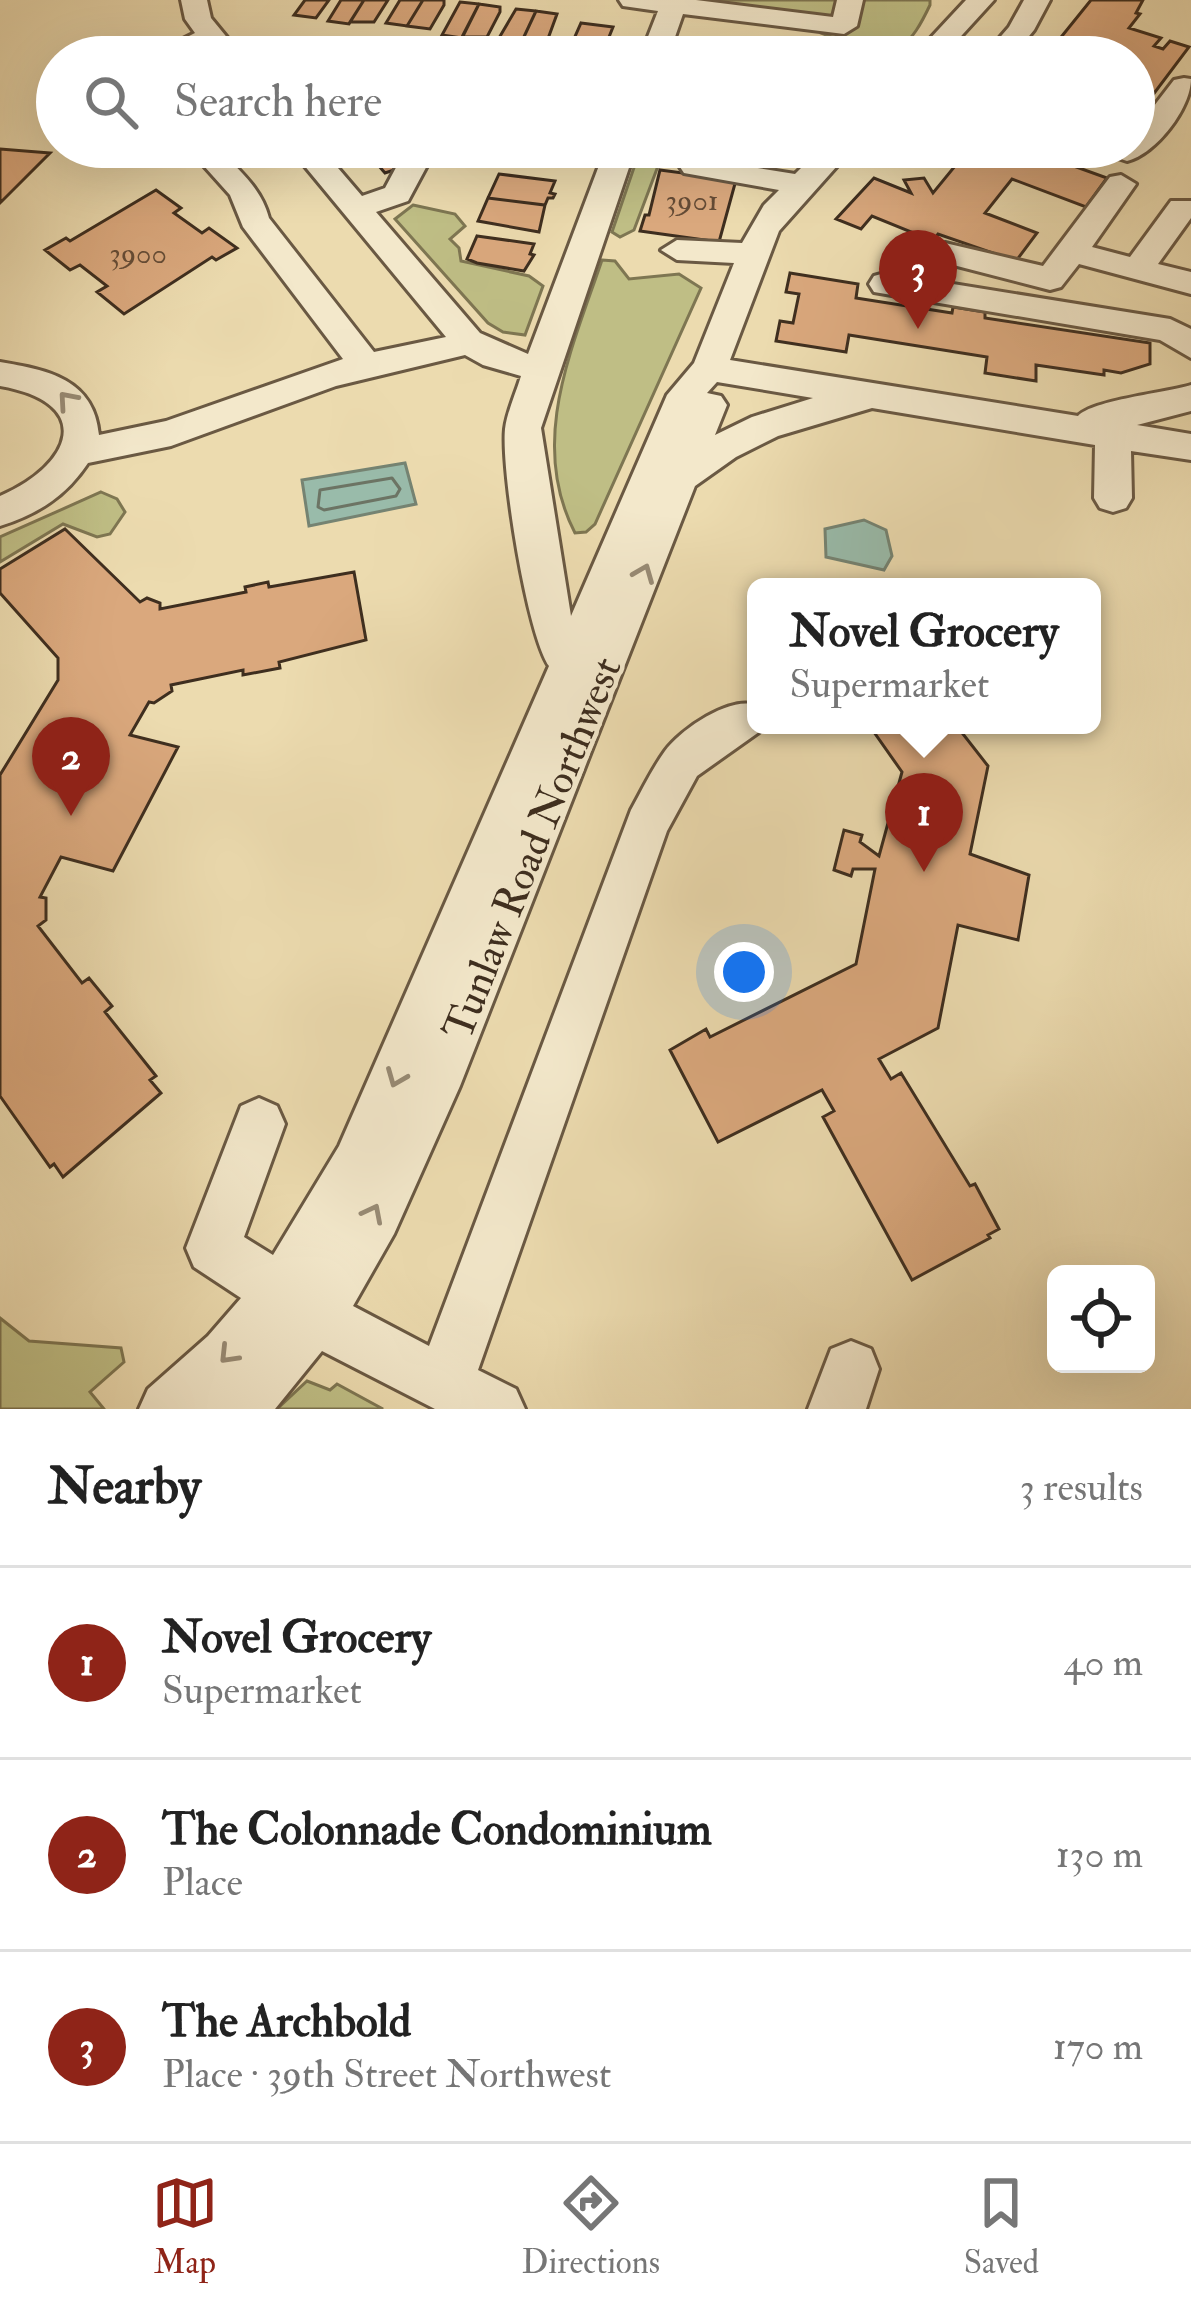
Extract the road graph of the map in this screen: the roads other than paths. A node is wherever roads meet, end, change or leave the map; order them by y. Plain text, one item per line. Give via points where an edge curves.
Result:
1 (194, 0) edge
2 (632, 0) edge
3 (981, 0) edge
4 (1036, 0) edge
5 (674, 3) edge
6 (847, 13) edge
7 (212, 36) edge
8 (662, 36) edge
9 (947, 36) edge
10 (1016, 36) edge
11 (1184, 86) dead end
12 (1155, 124) edge
13 (217, 168) edge
14 (322, 168) edge
15 (411, 168) edge
16 (613, 168) edge
17 (706, 168) edge
18 (819, 168) edge
19 (1121, 184) dead end
20 (802, 185) junction
21 (1182, 208) dead end
22 (356, 209) junction
23 (676, 250) dead end
24 (1072, 252) junction
25 (945, 253) dead end
26 (752, 254) junction
27 (1140, 266) junction
28 (1191, 283) edge
29 (885, 284) dead end
30 (468, 341) junction
31 (1191, 346) edge
32 (367, 367) junction
33 (540, 369) junction
34 (709, 369) junction
35 (0, 374) edge
36 (1191, 398) edge
37 (902, 400) junction
38 (1113, 426) junction
39 (1191, 448) edge
40 (76, 451) junction
41 (684, 476) junction
42 (1113, 498) dead end
43 (0, 512) edge
44 (587, 666) junction
45 (744, 719) dead end
46 (259, 1124) dead end
47 (298, 1304) junction
48 (444, 1384) junction
49 (168, 1409) edge
50 (237, 1409) edge
51 (496, 1409) edge

1 - 7 street
2 - 5 street
3 - 9 street
4 - 10 street
5 - 6 street
5 - 8 street
11 - 12 street
13 - 32 street via 240,184 254,220
14 - 22 street
15 - 22 street via 397,194
16 - 33 street
17 - 20 street
18 - 20 street, Tunlaw Road Northwest
19 - 24 street
20 - 26 street, Tunlaw Road Northwest via 775,212
21 - 27 street
22 - 30 street
23 - 26 street
24 - 25 street via 1050,279
24 - 27 street
26 - 34 street, Tunlaw Road Northwest
27 - 28 street
29 - 31 street via 1170,330
30 - 32 street
30 - 33 street
32 - 40 street via 156,438
33 - 44 street via 524,464 558,648
34 - 37 street
34 - 41 street, Tunlaw Road Northwest via 712,399
34 - 44 street, Tunlaw Road Northwest via 686,395
40 -> 35 street via 82,419 73,399 30,376
36 - 38 street
37 - 38 street
37 - 41 street via 786,418 721,448
38 - 39 street
38 - 42 street
40 - 43 street via 46,489
44 -> 41 street, Tunlaw Road Northwest
44 - 47 street, Tunlaw Road Northwest
45 - 48 street via 682,762 647,824
46 - 47 street via 213,1248
47 - 48 street
47 -> 49 street
47 - 50 street
48 - 51 street

